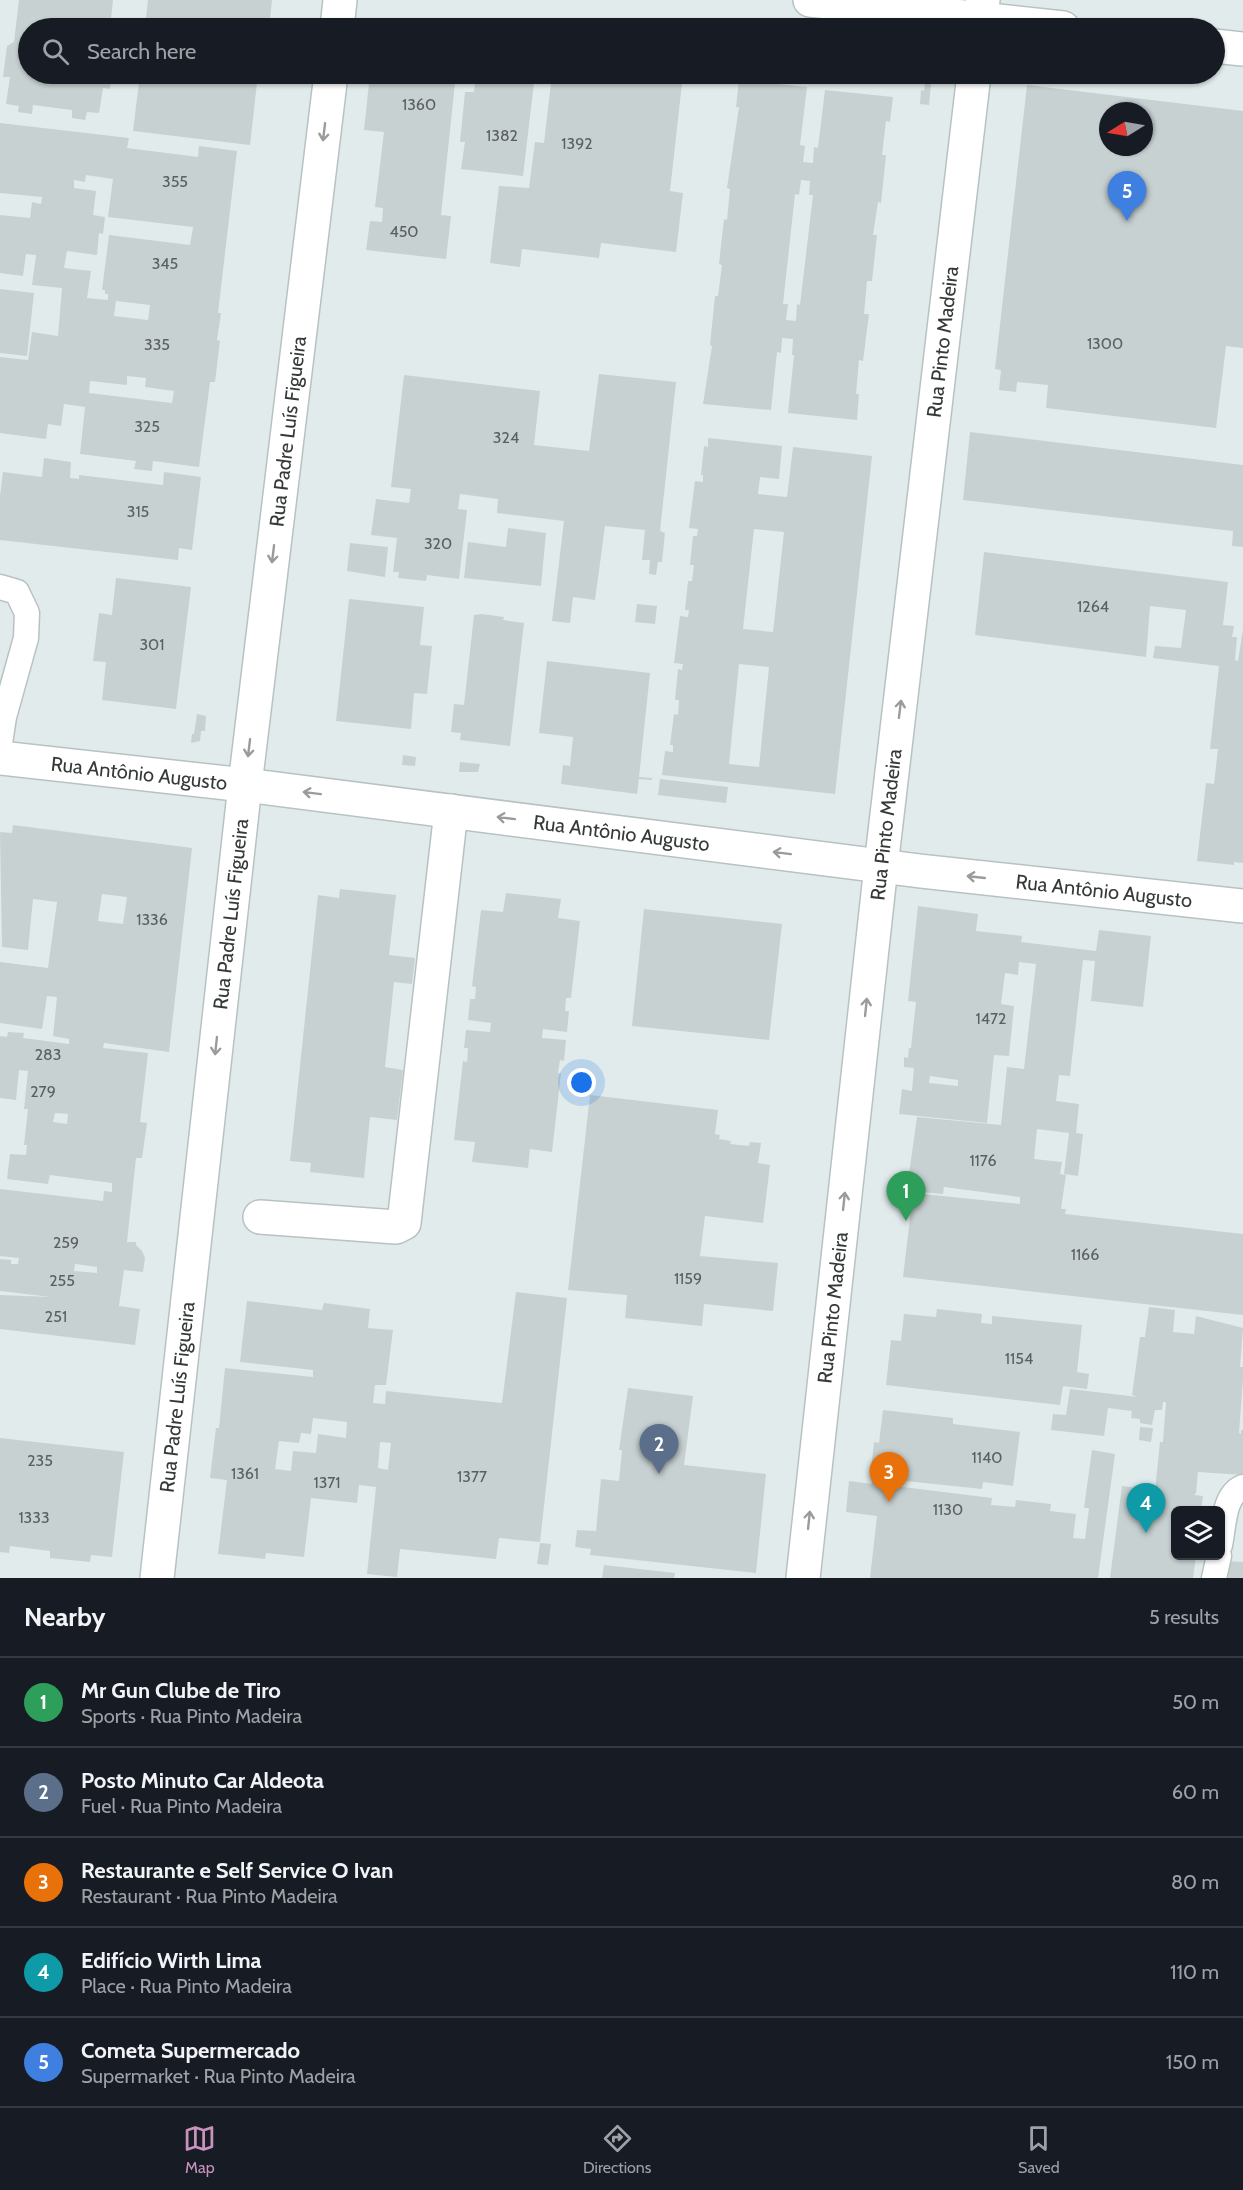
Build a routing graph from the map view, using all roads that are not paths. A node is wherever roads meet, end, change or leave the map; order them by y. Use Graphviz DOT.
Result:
graph roads {
  1 [pos="340,0"];
  2 [pos="810,0"];
  3 [pos="981,16"];
  4 [pos="338,18"];
  5 [pos="1225,47"];
  6 [pos="1243,49"];
  7 [pos="330,84"];
  8 [pos="973,84"];
  9 [pos="0,587"];
  10 [pos="0,742"];
  11 [pos="0,758"];
  12 [pos="245,785"];
  13 [pos="450,811"];
  14 [pos="881,866"];
  15 [pos="1243,906"];
  16 [pos="260,1217"];
  17 [pos="1243,1487"];
  18 [pos="1225,1523"];
  19 [pos="1218,1560"];
  20 [pos="157,1578"];
  21 [pos="803,1578"];
  22 [pos="1214,1578"];
  1 -- 4 [label="street"];
  2 -- 3 [label="street"];
  5 -- 6 [label="street"];
  7 -- 12 [label="street, Rua Padre Luís Figueira, one-way"];
  14 -- 8 [label="street, Rua Pinto Madeira, one-way"];
  9 -- 10 [label="lane"];
  11 -- 12 [label="street, Rua Antônio Augusto"];
  13 -- 12 [label="street, Rua Antônio Augusto, one-way"];
  12 -- 20 [label="street, Rua Padre Luís Figueira, one-way"];
  14 -- 13 [label="street, Rua Antônio Augusto, one-way"];
  13 -- 16 [label="street"];
  15 -- 14 [label="street, Rua Antônio Augusto, one-way"];
  21 -- 14 [label="street, Rua Pinto Madeira, one-way"];
  17 -- 18 [label="lane"];
  19 -- 22 [label="lane"];
}
